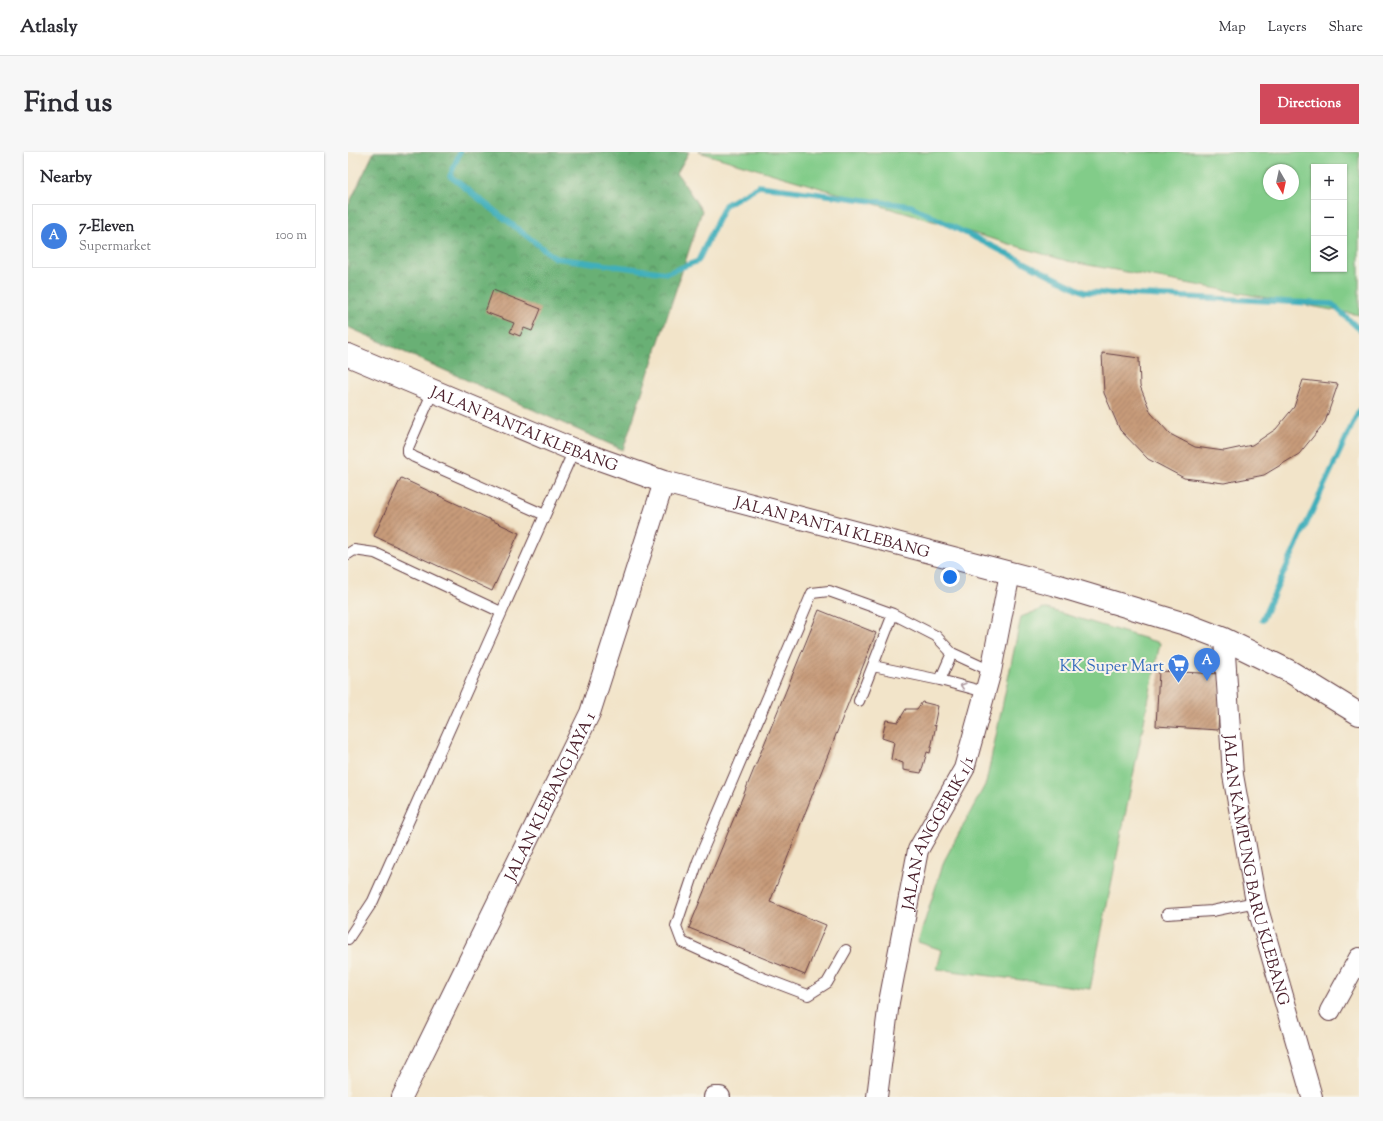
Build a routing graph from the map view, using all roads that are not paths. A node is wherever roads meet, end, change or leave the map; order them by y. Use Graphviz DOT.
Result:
graph roads {
  1 [pos="348,355"];
  2 [pos="433,391"];
  3 [pos="574,450"];
  4 [pos="664,482"];
  5 [pos="545,515"];
  6 [pos="348,554"];
  7 [pos="1010,573"];
  8 [pos="501,612"];
  9 [pos="893,614"];
  10 [pos="1224,639"];
  11 [pos="952,653"];
  12 [pos="873,666"];
  13 [pos="990,671"];
  14 [pos="940,680"];
  15 [pos="985,692"];
  16 [pos="859,701"];
  17 [pos="1359,714"];
  18 [pos="1256,902"];
  19 [pos="1167,914"];
  20 [pos="348,939"];
  21 [pos="846,950"];
  22 [pos="1359,958"];
  23 [pos="1330,1011"];
  24 [pos="402,1097"];
  25 [pos="714,1097"];
  26 [pos="720,1097"];
  27 [pos="877,1097"];
  28 [pos="1312,1097"];
  1 -- 2 [label="highway, JALAN PANTAI KLEBANG"];
  2 -- 3 [label="highway, JALAN PANTAI KLEBANG"];
  2 -- 5 [label="lane"];
  3 -- 4 [label="highway, JALAN PANTAI KLEBANG"];
  3 -- 5 [label="lane"];
  4 -- 7 [label="highway, JALAN PANTAI KLEBANG"];
  4 -- 24 [label="street, JALAN KLEBANG JAYA 1"];
  5 -- 8 [label="lane"];
  6 -- 8 [label="lane"];
  7 -- 10 [label="highway, JALAN PANTAI KLEBANG"];
  7 -- 13 [label="street, JALAN ANGGERIK 1/1"];
  8 -- 20 [label="lane"];
  9 -- 11 [label="lane"];
  9 -- 12 [label="lane"];
  9 -- 21 [label="lane"];
  10 -- 17 [label="highway, JALAN PANTAI KLEBANG"];
  10 -- 18 [label="street, JALAN KAMPUNG BARU KLEBANG"];
  11 -- 13 [label="lane"];
  11 -- 14 [label="lane"];
  12 -- 14 [label="lane"];
  12 -- 16 [label="lane"];
  13 -- 15 [label="street, JALAN ANGGERIK 1/1"];
  15 -- 14 [label="lane, one-way"];
  15 -- 27 [label="street, JALAN ANGGERIK 1/1"];
  18 -- 19 [label="lane"];
  18 -- 28 [label="street, JALAN KAMPUNG BARU KLEBANG"];
  22 -- 23 [label="street"];
  25 -- 26 [label="street"];
}
